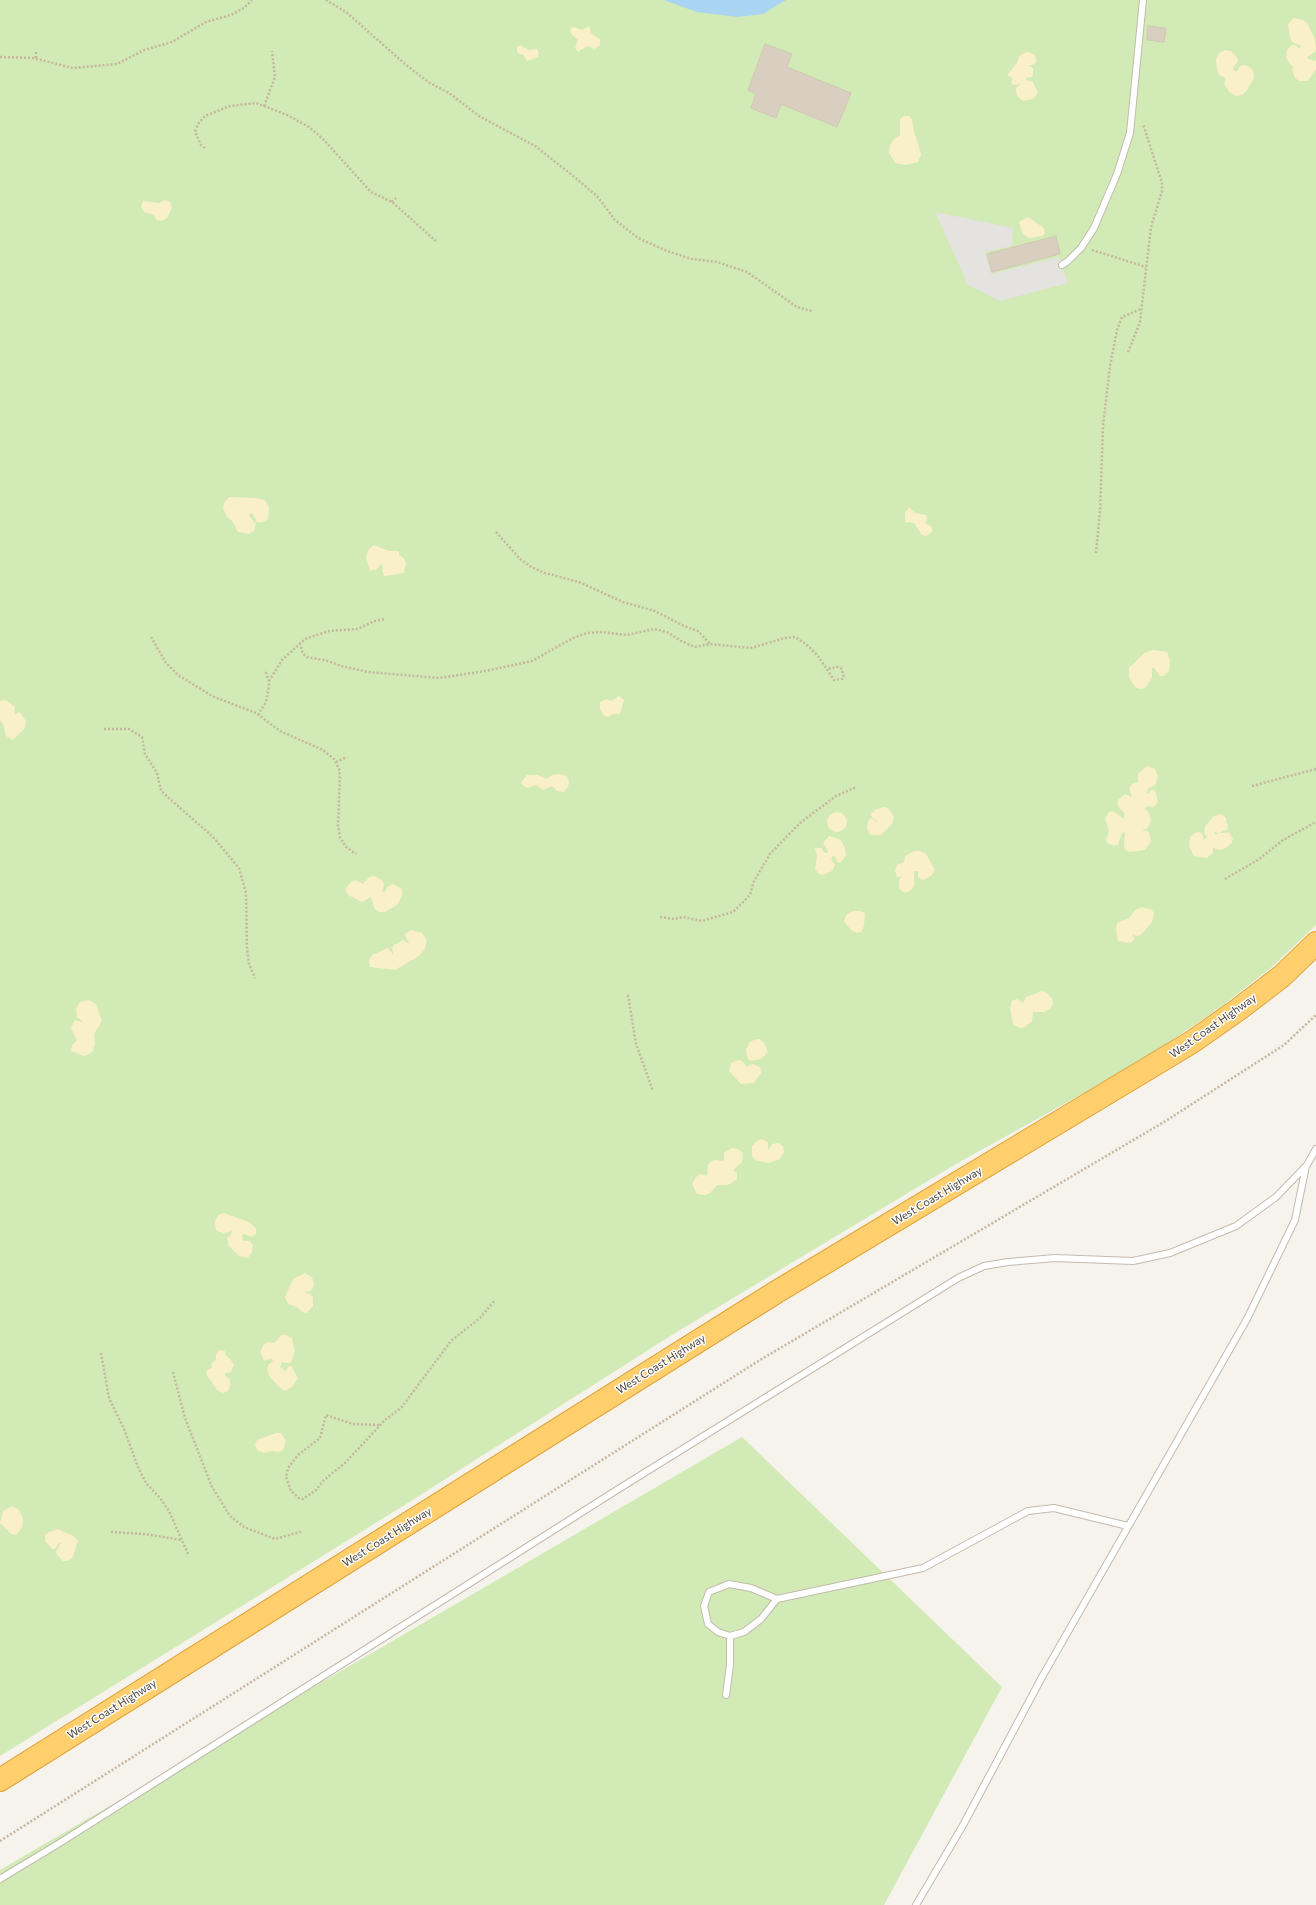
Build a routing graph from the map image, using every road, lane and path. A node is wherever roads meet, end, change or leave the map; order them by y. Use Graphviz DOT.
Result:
graph roads {
  1 [pos="252,0"];
  2 [pos="326,0"];
  3 [pos="1143,0"];
  4 [pos="332,2"];
  5 [pos="36,50"];
  6 [pos="272,51"];
  7 [pos="0,57"];
  8 [pos="36,58"];
  9 [pos="264,106"];
  10 [pos="1142,120"];
  11 [pos="206,148"];
  12 [pos="396,198"];
  13 [pos="392,202"];
  14 [pos="437,242"];
  15 [pos="1082,247"];
  16 [pos="1062,265"];
  17 [pos="1146,267"];
  18 [pos="1142,309"];
  19 [pos="812,310"];
  20 [pos="1128,352"];
  21 [pos="496,532"];
  22 [pos="1096,553"];
  23 [pos="385,620"];
  24 [pos="152,637"];
  25 [pos="300,643"];
  26 [pos="710,644"];
  27 [pos="827,669"];
  28 [pos="265,670"];
  29 [pos="269,681"];
  30 [pos="258,715"];
  31 [pos="104,729"];
  32 [pos="347,757"];
  33 [pos="336,762"];
  34 [pos="1316,769"];
  35 [pos="1252,786"];
  36 [pos="856,787"];
  37 [pos="1316,822"];
  38 [pos="356,854"];
  39 [pos="1225,879"];
  40 [pos="660,917"];
  41 [pos="1316,943"];
  42 [pos="255,978"];
  43 [pos="628,995"];
  44 [pos="1316,1015"];
  45 [pos="653,1091"];
  46 [pos="1316,1149"];
  47 [pos="1307,1165"];
  48 [pos="495,1300"];
  49 [pos="101,1353"];
  50 [pos="174,1372"];
  51 [pos="379,1425"];
  52 [pos="1128,1526"];
  53 [pos="303,1531"];
  54 [pos="111,1532"];
  55 [pos="181,1540"];
  56 [pos="188,1556"];
  57 [pos="777,1599"];
  58 [pos="730,1636"];
  59 [pos="726,1695"];
  60 [pos="0,1780"];
  61 [pos="0,1841"];
  62 [pos="0,1879"];
  63 [pos="916,1905"];
  1 -- 8 [label="path"];
  2 -- 4 [label="path"];
  3 -- 15 [label="lane"];
  4 -- 19 [label="path"];
  5 -- 8 [label="path"];
  6 -- 9 [label="path"];
  7 -- 8 [label="path"];
  9 -- 11 [label="path"];
  9 -- 13 [label="path"];
  10 -- 17 [label="path"];
  12 -- 13 [label="path"];
  13 -- 14 [label="path"];
  15 -- 16 [label="lane"];
  15 -- 17 [label="path"];
  17 -- 18 [label="path"];
  18 -- 20 [label="path"];
  18 -- 22 [label="path"];
  21 -- 26 [label="path"];
  23 -- 25 [label="path"];
  24 -- 30 [label="path"];
  25 -- 26 [label="path"];
  25 -- 29 [label="path"];
  26 -- 27 [label="path"];
  27 -- 27 [label="path"];
  28 -- 29 [label="path"];
  29 -- 30 [label="path"];
  30 -- 33 [label="path"];
  31 -- 42 [label="path"];
  32 -- 33 [label="path"];
  33 -- 38 [label="path"];
  34 -- 35 [label="path"];
  36 -- 40 [label="path"];
  37 -- 39 [label="path"];
  41 -- 60 [label="highway, West Coast Highway"];
  43 -- 45 [label="path"];
  44 -- 61 [label="path"];
  46 -- 47 [label="lane"];
  47 -- 52 [label="lane"];
  47 -- 62 [label="lane"];
  48 -- 51 [label="path"];
  49 -- 55 [label="path"];
  50 -- 53 [label="path"];
  51 -- 51 [label="path"];
  52 -- 57 [label="lane"];
  52 -- 63 [label="lane"];
  54 -- 55 [label="path"];
  55 -- 56 [label="path"];
  57 -- 58 [label="lane"];
  57 -- 58 [label="lane"];
  58 -- 59 [label="lane"];
}
